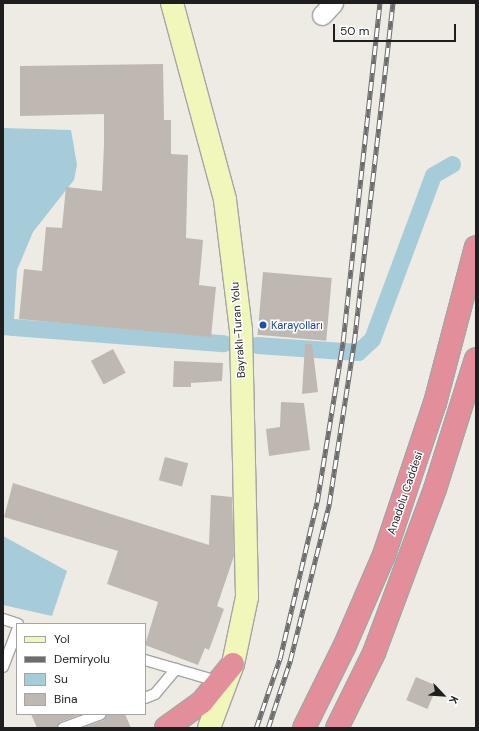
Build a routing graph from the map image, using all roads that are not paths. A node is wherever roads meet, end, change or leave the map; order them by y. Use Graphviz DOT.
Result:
graph roads {
  1 [pos="172,3"];
  2 [pos="476,248"];
  3 [pos="476,359"];
  4 [pos="3,620"];
  5 [pos="16,623"];
  6 [pos="16,634"];
  7 [pos="146,660"];
  8 [pos="233,664"];
  9 [pos="3,667"];
  10 [pos="176,669"];
  11 [pos="221,682"];
  12 [pos="146,698"];
  13 [pos="98,715"];
  14 [pos="63,728"];
  15 [pos="166,728"];
  16 [pos="209,728"];
  17 [pos="304,728"];
  18 [pos="337,728"];
  1 -- 8 [label="street, Bayraklı-Turan Yolu"];
  2 -- 17 [label="highway, Anadolu Caddesi"];
  3 -- 18 [label="highway"];
  4 -- 5 [label="lane"];
  6 -- 9 [label="lane"];
  7 -- 10 [label="lane"];
  8 -- 11 [label="highway"];
  8 -- 16 [label="street, Bayraklı-Turan Yolu"];
  10 -- 11 [label="lane"];
  10 -- 12 [label="lane"];
  11 -- 15 [label="highway"];
  13 -- 14 [label="lane"];
}
